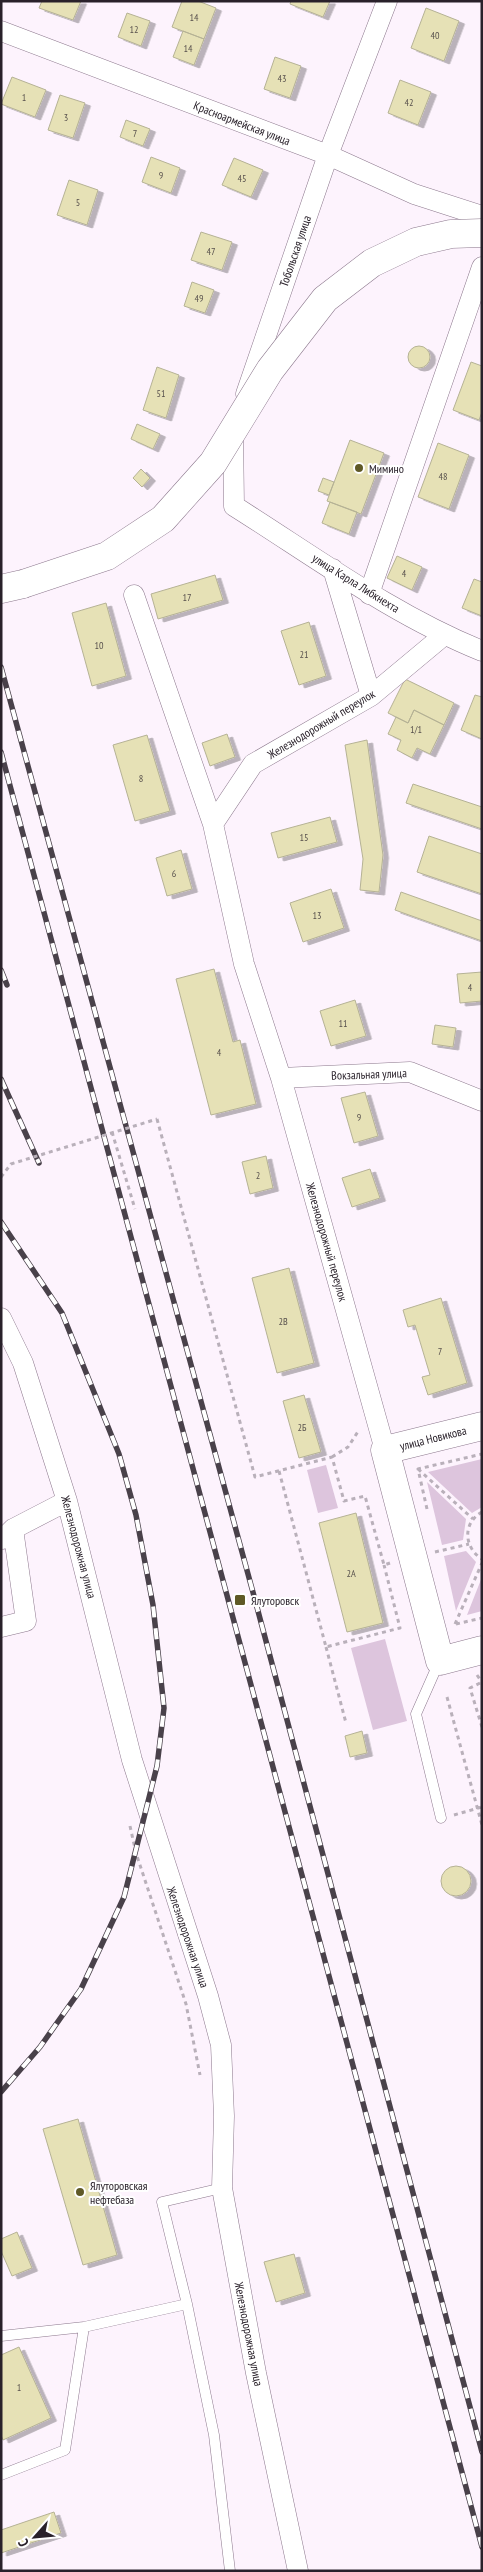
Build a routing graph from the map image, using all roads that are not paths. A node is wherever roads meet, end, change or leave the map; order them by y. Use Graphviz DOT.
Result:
graph roads {
  1 [pos="388,1"];
  2 [pos="1,32"];
  3 [pos="328,155"];
  4 [pos="482,216"];
  5 [pos="482,233"];
  6 [pos="482,267"];
  7 [pos="234,506"];
  8 [pos="333,568"];
  9 [pos="1,589"];
  10 [pos="369,594"];
  11 [pos="134,595"];
  12 [pos="443,636"];
  13 [pos="482,651"];
  14 [pos="372,696"];
  15 [pos="212,824"];
  16 [pos="281,1078"];
  17 [pos="482,1101"];
  18 [pos="1,1318"];
  19 [pos="482,1426"];
  20 [pos="385,1450"];
  21 [pos="67,1501"];
  22 [pos="7,1535"];
  23 [pos="1,1627"];
  24 [pos="482,1650"];
  25 [pos="440,1661"];
  26 [pos="441,1818"];
  27 [pos="222,2188"];
  28 [pos="187,2304"];
  29 [pos="84,2328"];
  30 [pos="1,2336"];
  31 [pos="1,2475"];
  32 [pos="230,2571"];
  33 [pos="298,2571"];
  1 -- 3 [label="street, Тобольская улица"];
  2 -- 3 [label="street, Красноармейская улица"];
  3 -- 4 [label="street, Красноармейская улица"];
  3 -- 7 [label="street, Тобольская улица"];
  5 -- 9 [label="street, bridge"];
  6 -- 10 [label="street"];
  7 -- 8 [label="street, улица Карла Либкнехта"];
  8 -- 10 [label="street, улица Карла Либкнехта"];
  8 -- 14 [label="street"];
  10 -- 12 [label="street, улица Карла Либкнехта"];
  11 -- 15 [label="street, Железнодорожный переулок"];
  12 -- 13 [label="street, улица Карла Либкнехта"];
  12 -- 14 [label="street, Железнодорожный переулок"];
  14 -- 15 [label="street, Железнодорожный переулок"];
  15 -- 16 [label="street, Железнодорожный переулок"];
  16 -- 17 [label="street, Вокзальная улица"];
  16 -- 20 [label="street, Железнодорожный переулок"];
  18 -- 21 [label="street, Железнодорожная улица"];
  19 -- 20 [label="street, улица Новикова"];
  20 -- 25 [label="street, Железнодорожный переулок"];
  21 -- 22 [label="street"];
  21 -- 27 [label="street, Железнодорожная улица"];
  22 -- 23 [label="street"];
  24 -- 25 [label="street"];
  25 -- 26 [label="lane"];
  27 -- 28 [label="lane"];
  27 -- 33 [label="street, Железнодорожная улица"];
  28 -- 29 [label="lane"];
  28 -- 32 [label="lane"];
  29 -- 30 [label="lane"];
  29 -- 31 [label="lane"];
}
